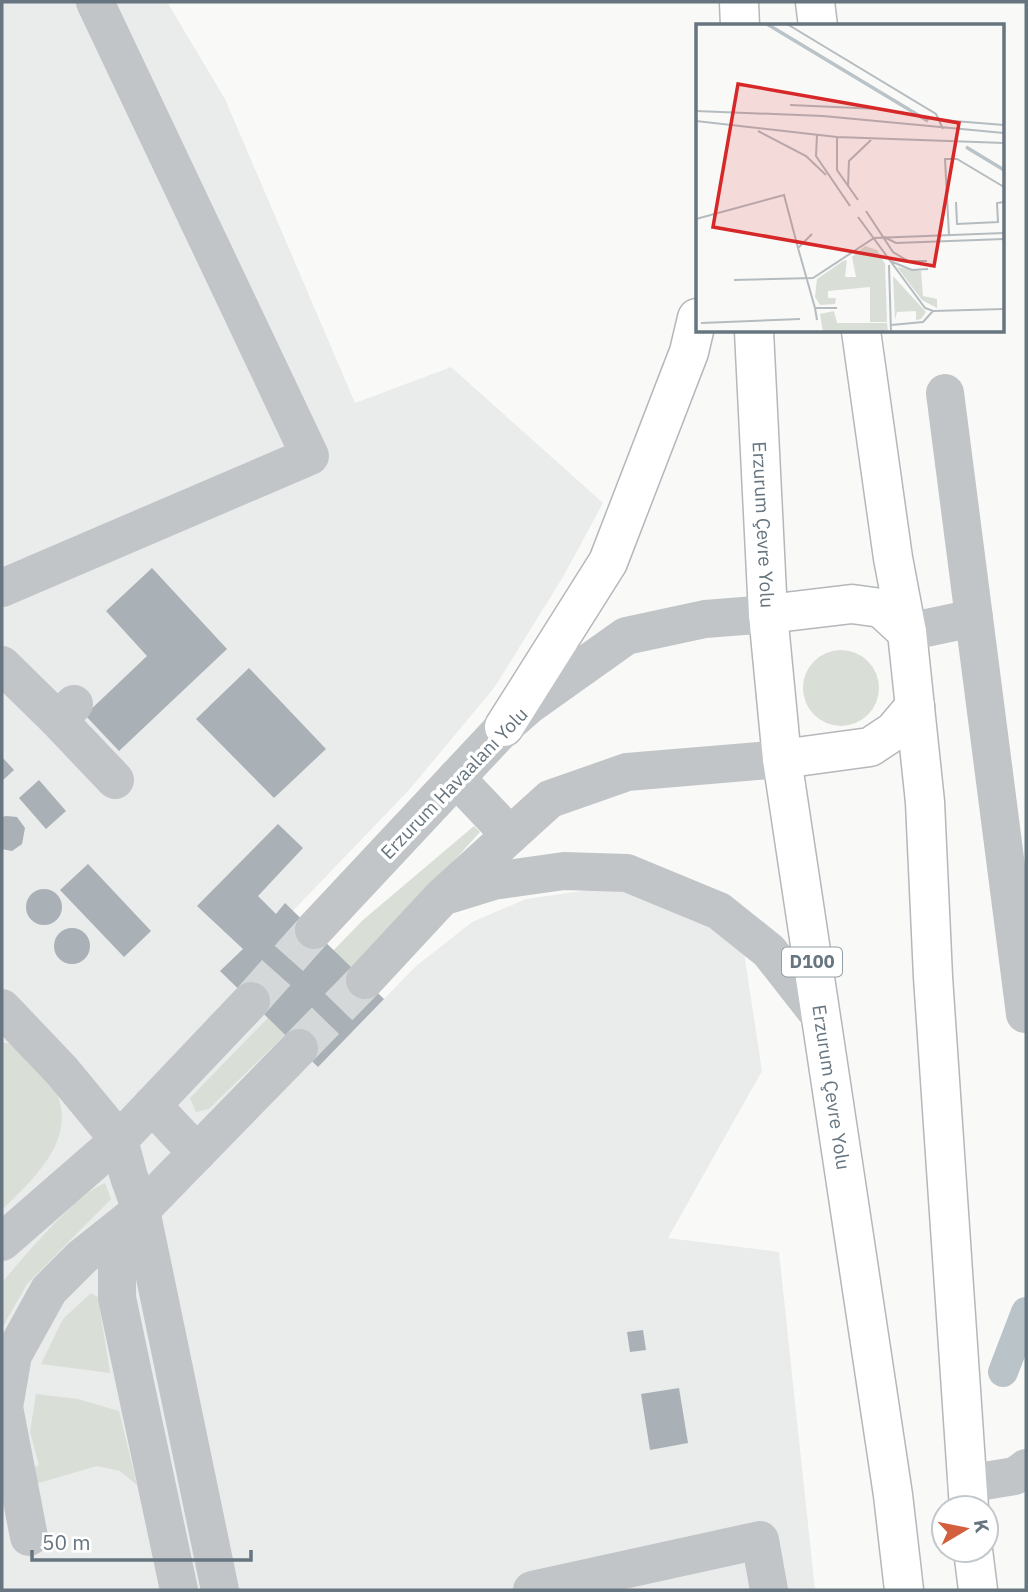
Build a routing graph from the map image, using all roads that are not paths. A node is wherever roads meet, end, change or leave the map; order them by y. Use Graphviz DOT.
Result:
graph roads {
  1 [pos="95,2"];
  2 [pos="737,2"];
  3 [pos="815,2"];
  4 [pos="734,24"];
  5 [pos="740,24"];
  6 [pos="818,24"];
  7 [pos="696,322"];
  8 [pos="754,332"];
  9 [pos="861,332"];
  10 [pos="945,393"];
  11 [pos="2,588"];
  12 [pos="768,614"];
  13 [pos="974,618"];
  14 [pos="907,632"];
  15 [pos="2,665"];
  16 [pos="915,706"];
  17 [pos="504,727"];
  18 [pos="782,759"];
  19 [pos="456,778"];
  20 [pos="115,780"];
  21 [pos="510,835"];
  22 [pos="443,896"];
  23 [pos="314,930"];
  24 [pos="365,980"];
  25 [pos="251,1001"];
  26 [pos="2,1009"];
  27 [pos="1025,1014"];
  28 [pos="820,1016"];
  29 [pos="299,1048"];
  30 [pos="152,1105"];
  31 [pos="119,1140"];
  32 [pos="197,1153"];
  33 [pos="141,1210"];
  34 [pos="2,1242"];
  35 [pos="1026,1468"];
  36 [pos="967,1494"];
  37 [pos="972,1494"];
  38 [pos="29,1537"];
  39 [pos="975,1564"];
  40 [pos="178,1590"];
  41 [pos="220,1590"];
  42 [pos="532,1590"];
  43 [pos="769,1590"];
  44 [pos="904,1590"];
  45 [pos="978,1590"];
  1 -- 11 [label="street"];
  2 -- 4 [label="highway"];
  2 -- 5 [label="highway"];
  3 -- 6 [label="highway"];
  7 -- 17 [label="highway"];
  8 -- 12 [label="highway, Erzurum Çevre Yolu / D100"];
  9 -- 14 [label="highway"];
  10 -- 13 [label="street"];
  12 -- 14 [label="highway"];
  12 -- 17 [label="street, Erzurum Havaalanı Yolu"];
  12 -- 18 [label="highway, Erzurum Çevre Yolu / D100"];
  13 -- 14 [label="street"];
  13 -- 27 [label="street"];
  14 -- 16 [label="highway"];
  15 -- 20 [label="street"];
  16 -- 18 [label="highway"];
  16 -- 36 [label="highway"];
  17 -- 19 [label="street, Erzurum Havaalanı Yolu"];
  18 -- 21 [label="street"];
  18 -- 28 [label="highway, Erzurum Çevre Yolu / D100"];
  19 -- 21 [label="street"];
  19 -- 23 [label="street, Erzurum Havaalanı Yolu"];
  21 -- 22 [label="street"];
  22 -- 24 [label="street"];
  22 -- 28 [label="street"];
  25 -- 30 [label="street"];
  26 -- 31 [label="street"];
  28 -- 44 [label="highway, Erzurum Çevre Yolu / D100"];
  29 -- 32 [label="street"];
  30 -- 31 [label="street"];
  30 -- 32 [label="street"];
  31 -- 33 [label="street"];
  31 -- 34 [label="street"];
  32 -- 33 [label="street"];
  33 -- 38 [label="street"];
  33 -- 40 [label="street"];
  33 -- 41 [label="street"];
  35 -- 37 [label="street"];
  39 -- 45 [label="highway"];
  42 -- 43 [label="street"];
}
